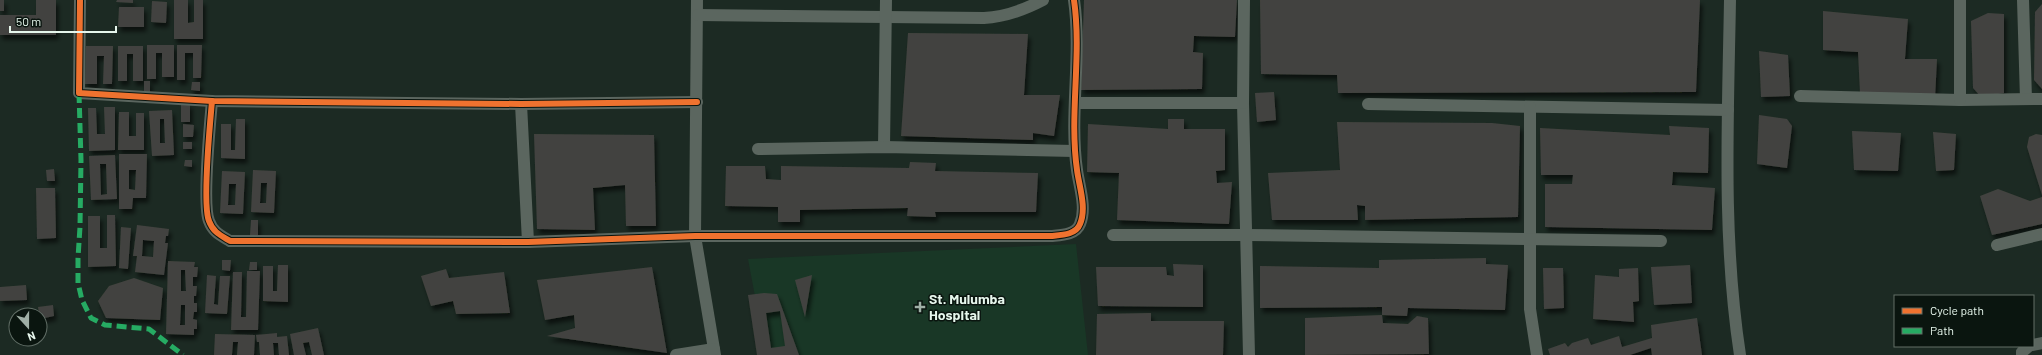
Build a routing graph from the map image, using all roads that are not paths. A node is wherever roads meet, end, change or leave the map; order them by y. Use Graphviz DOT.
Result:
graph roads {
  1 [pos="80,0"];
  2 [pos="697,0"];
  3 [pos="886,0"];
  4 [pos="1043,0"];
  5 [pos="1074,0"];
  6 [pos="1244,0"];
  7 [pos="1730,0"];
  8 [pos="1960,0"];
  9 [pos="2023,0"];
  10 [pos="698,14"];
  11 [pos="886,17"];
  12 [pos="1800,96"];
  13 [pos="2042,99"];
  14 [pos="1960,100"];
  15 [pos="2026,100"];
  16 [pos="212,101"];
  17 [pos="697,102"];
  18 [pos="1243,103"];
  19 [pos="521,104"];
  20 [pos="1076,104"];
  21 [pos="1368,104"];
  22 [pos="1530,106"];
  23 [pos="1728,110"];
  24 [pos="884,147"];
  25 [pos="758,149"];
  26 [pos="1074,151"];
  27 [pos="2042,234"];
  28 [pos="1113,235"];
  29 [pos="1247,235"];
  30 [pos="695,236"];
  31 [pos="1531,239"];
  32 [pos="1661,241"];
  33 [pos="528,242"];
  34 [pos="1997,245"];
  35 [pos="2028,347"];
  36 [pos="715,352"];
  37 [pos="676,355"];
  38 [pos="1249,355"];
  39 [pos="1537,355"];
  40 [pos="1740,355"];
  41 [pos="2022,355"];
  1 -- 16 [label="street"];
  2 -- 10 [label="street"];
  3 -- 11 [label="street"];
  4 -- 11 [label="street"];
  5 -- 20 [label="street"];
  6 -- 18 [label="street"];
  7 -- 23 [label="street"];
  8 -- 14 [label="street"];
  9 -- 15 [label="street"];
  10 -- 11 [label="street"];
  10 -- 17 [label="street"];
  11 -- 24 [label="street"];
  12 -- 14 [label="street"];
  13 -- 15 [label="street"];
  14 -- 15 [label="street"];
  16 -- 19 [label="street"];
  16 -- 33 [label="street"];
  17 -- 19 [label="street"];
  17 -- 30 [label="street"];
  18 -- 20 [label="street"];
  18 -- 29 [label="street"];
  19 -- 33 [label="street"];
  20 -- 26 [label="street"];
  21 -- 22 [label="street"];
  22 -- 23 [label="street"];
  22 -- 31 [label="street"];
  23 -- 40 [label="street"];
  24 -- 25 [label="street"];
  24 -- 26 [label="street"];
  26 -- 30 [label="street"];
  27 -- 34 [label="street"];
  28 -- 29 [label="street"];
  29 -- 31 [label="street"];
  29 -- 38 [label="street"];
  30 -- 33 [label="street"];
  30 -- 36 [label="street"];
  31 -- 32 [label="street"];
  31 -- 39 [label="street"];
  35 -- 41 [label="street"];
  36 -- 37 [label="street"];
}
